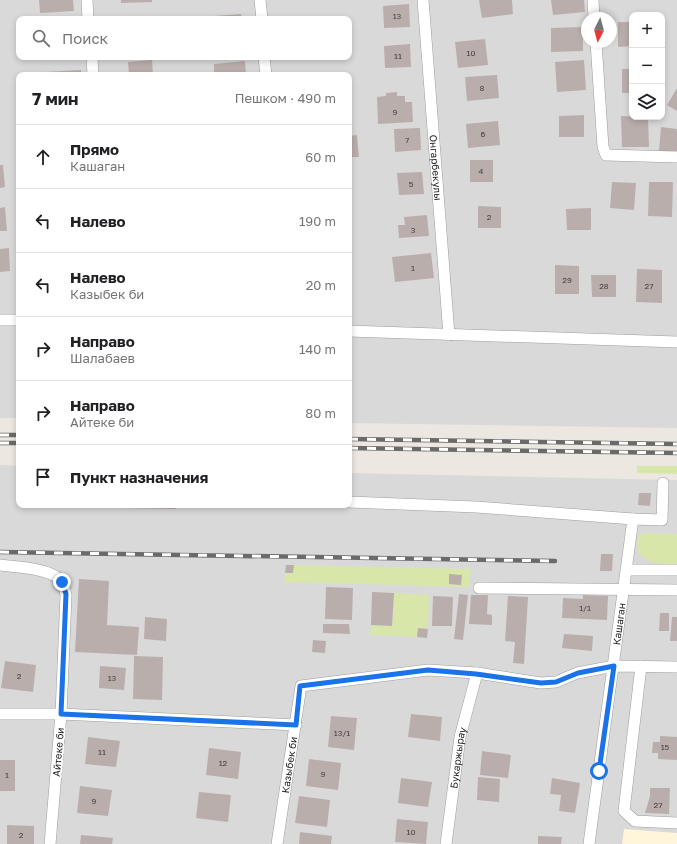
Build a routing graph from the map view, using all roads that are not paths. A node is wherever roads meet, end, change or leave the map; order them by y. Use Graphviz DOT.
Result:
graph roads {
  1 [pos="87,0"];
  2 [pos="260,0"];
  3 [pos="423,0"];
  4 [pos="593,0"];
  5 [pos="594,12"];
  6 [pos="88,16"];
  7 [pos="262,16"];
  8 [pos="596,48"];
  9 [pos="92,60"];
  10 [pos="264,60"];
  11 [pos="93,72"];
  12 [pos="266,72"];
  13 [pos="677,157"];
  14 [pos="0,320"];
  15 [pos="16,320"];
  16 [pos="352,331"];
  17 [pos="449,335"];
  18 [pos="677,342"];
  19 [pos="663,484"];
  20 [pos="352,502"];
  21 [pos="633,520"];
  22 [pos="0,565"];
  23 [pos="627,570"];
  24 [pos="677,570"];
  25 [pos="479,588"];
  26 [pos="677,590"];
  27 [pos="624,591"];
  28 [pos="614,666"];
  29 [pos="641,666"];
  30 [pos="677,667"];
  31 [pos="476,674"];
  32 [pos="0,714"];
  33 [pos="61,714"];
  34 [pos="296,725"];
  35 [pos="677,823"];
  36 [pos="50,844"];
  37 [pos="277,844"];
  38 [pos="446,844"];
  39 [pos="589,844"];
  1 -- 6 [label="street"];
  2 -- 7 [label="street"];
  3 -- 17 [label="street, Онгарбекулы"];
  4 -- 5 [label="street"];
  8 -- 13 [label="street"];
  9 -- 11 [label="street"];
  10 -- 12 [label="street"];
  14 -- 15 [label="street"];
  16 -- 17 [label="street"];
  17 -- 18 [label="street"];
  19 -- 21 [label="street"];
  20 -- 21 [label="street"];
  21 -- 23 [label="street, Кашаган"];
  22 -- 33 [label="street, Айтеке би"];
  23 -- 24 [label="street"];
  23 -- 27 [label="street, Кашаган"];
  25 -- 27 [label="street"];
  26 -- 27 [label="street"];
  27 -- 28 [label="street, Кашаган"];
  28 -- 29 [label="street"];
  28 -- 31 [label="street"];
  28 -- 39 [label="street, Кашаган"];
  29 -- 30 [label="street"];
  29 -- 35 [label="street"];
  31 -- 34 [label="street, Казыбек би"];
  31 -- 38 [label="street, Букаржырау"];
  32 -- 33 [label="street"];
  33 -- 34 [label="street"];
  33 -- 36 [label="street, Айтеке би"];
  34 -- 37 [label="street, Казыбек би"];
}
